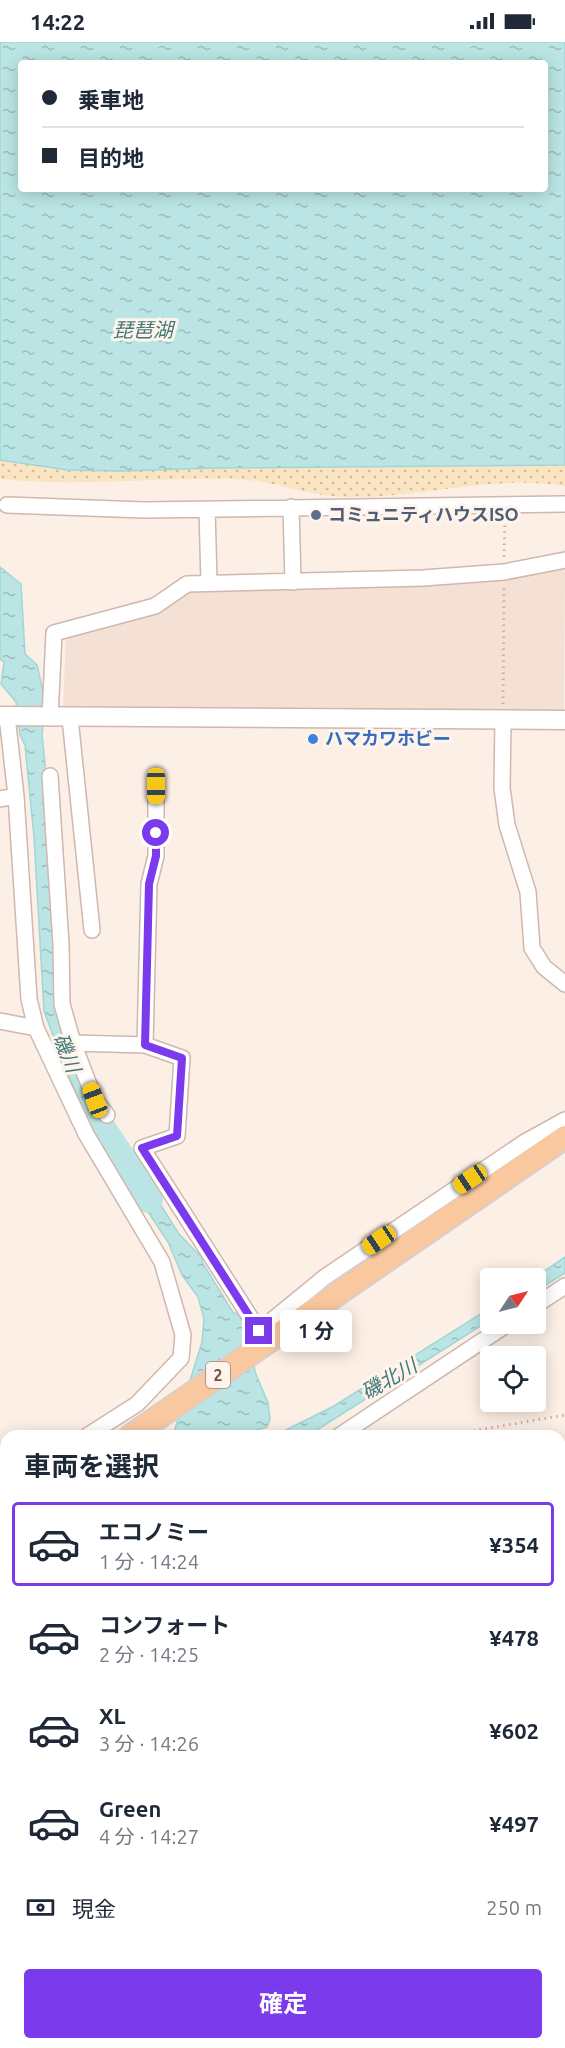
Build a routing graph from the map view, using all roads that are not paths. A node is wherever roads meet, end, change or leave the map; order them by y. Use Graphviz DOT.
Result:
graph roads {
  1 [pos="565,504"];
  2 [pos="7,505"];
  3 [pos="291,507"];
  4 [pos="207,509"];
  5 [pos="565,560"];
  6 [pos="209,582"];
  7 [pos="292,582"];
  8 [pos="3,716"];
  9 [pos="45,717"];
  10 [pos="70,718"];
  11 [pos="565,720"];
  12 [pos="503,721"];
  13 [pos="50,776"];
  14 [pos="156,786"];
  15 [pos="16,796"];
  16 [pos="0,800"];
  17 [pos="92,930"];
  18 [pos="565,984"];
  19 [pos="0,1021"];
  20 [pos="36,1028"];
  21 [pos="145,1045"];
  22 [pos="60,1049"];
  23 [pos="107,1115"];
  24 [pos="565,1120"];
  25 [pos="565,1137"];
  26 [pos="565,1286"];
  27 [pos="546,1298"];
  28 [pos="492,1334"];
  29 [pos="136,1404"];
  30 [pos="96,1430"];
  31 [pos="140,1430"];
  32 [pos="348,1430"];
  1 -- 3 [label="street"];
  2 -- 4 [label="street"];
  3 -- 4 [label="street"];
  3 -- 7 [label="street"];
  4 -- 6 [label="street"];
  5 -- 7 [label="street"];
  6 -- 7 [label="street"];
  6 -- 9 [label="street"];
  8 -- 9 [label="street"];
  8 -- 15 [label="street"];
  9 -- 10 [label="street"];
  10 -- 12 [label="street"];
  10 -- 17 [label="street"];
  11 -- 12 [label="street"];
  12 -- 18 [label="street"];
  13 -- 22 [label="street"];
  14 -- 21 [label="street"];
  15 -- 16 [label="street"];
  15 -- 20 [label="street"];
  19 -- 20 [label="street"];
  20 -- 22 [label="street"];
  21 -- 22 [label="street"];
  21 -- 24 [label="street"];
  22 -- 23 [label="street"];
  22 -- 29 [label="street"];
  25 -- 31 [label="main road, 2"];
  26 -- 27 [label="street"];
  28 -- 32 [label="street"];
  29 -- 30 [label="street"];
  29 -- 31 [label="street"];
}
